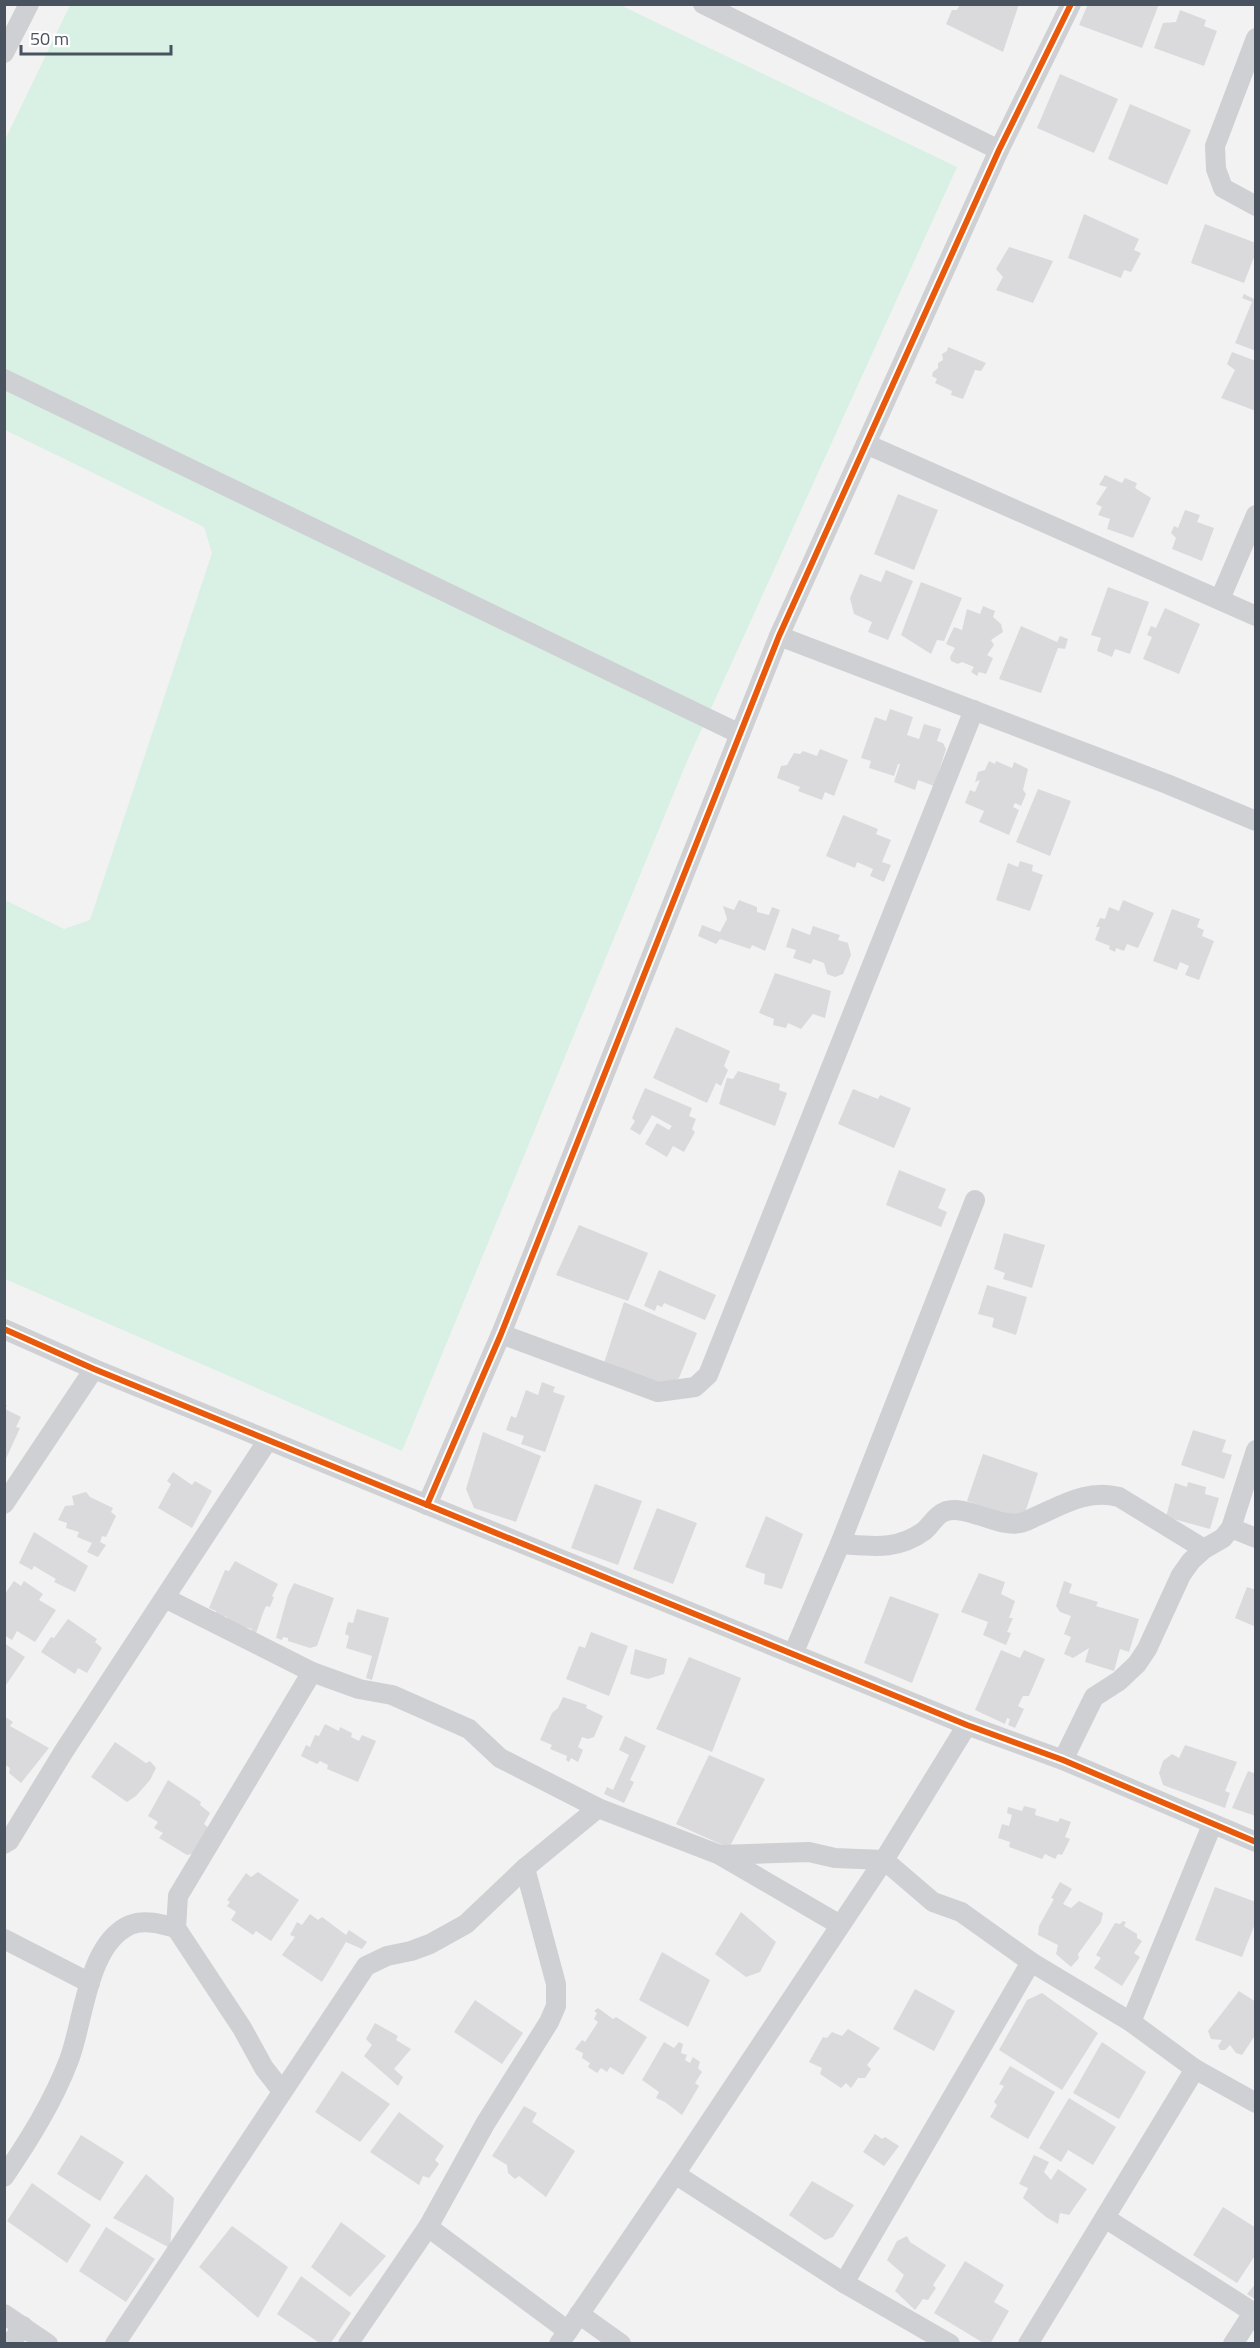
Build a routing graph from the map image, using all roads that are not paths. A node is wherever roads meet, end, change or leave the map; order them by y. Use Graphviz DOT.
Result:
graph roads {
  1 [pos="29,4"];
  2 [pos="703,4"];
  3 [pos="1071,4"];
  4 [pos="1256,38"];
  5 [pos="4,53"];
  6 [pos="999,150"];
  7 [pos="1256,206"];
  8 [pos="4,379"];
  9 [pos="866,444"];
  10 [pos="1256,515"];
  11 [pos="1220,599"];
  12 [pos="1256,616"];
  13 [pos="779,636"];
  14 [pos="974,710"];
  15 [pos="740,734"];
  16 [pos="1256,821"];
  17 [pos="975,1200"];
  18 [pos="4,1329"];
  19 [pos="501,1334"];
  20 [pos="94,1369"];
  21 [pos="268,1440"];
  22 [pos="1256,1450"];
  23 [pos="4,1504"];
  24 [pos="427,1505"];
  25 [pos="1231,1527"];
  26 [pos="1256,1538"];
  27 [pos="840,1544"];
  28 [pos="1204,1549"];
  29 [pos="165,1598"];
  30 [pos="792,1654"];
  31 [pos="312,1672"];
  32 [pos="967,1725"];
  33 [pos="1063,1760"];
  34 [pos="598,1808"];
  35 [pos="1212,1825"];
  36 [pos="1256,1842"];
  37 [pos="4,1844"];
  38 [pos="720,1855"];
  39 [pos="884,1860"];
  40 [pos="525,1868"];
  41 [pos="840,1925"];
  42 [pos="176,1928"];
  43 [pos="4,1940"];
  44 [pos="1031,1962"];
  45 [pos="90,1983"];
  46 [pos="1131,2022"];
  47 [pos="1195,2069"];
  48 [pos="282,2091"];
  49 [pos="1256,2103"];
  50 [pos="675,2174"];
  51 [pos="4,2177"];
  52 [pos="1105,2218"];
  53 [pos="428,2227"];
  54 [pos="844,2283"];
  55 [pos="4,2313"];
  56 [pos="1254,2313"];
  57 [pos="579,2314"];
  58 [pos="23,2326"];
  59 [pos="564,2337"];
  60 [pos="10,2343"];
  61 [pos="48,2343"];
  62 [pos="115,2343"];
  63 [pos="348,2343"];
  64 [pos="621,2343"];
  65 [pos="950,2343"];
  66 [pos="1028,2343"];
  67 [pos="1233,2343"];
  1 -- 5 [label="street"];
  2 -- 6 [label="street"];
  3 -- 6 [label="street"];
  4 -- 7 [label="street"];
  6 -- 9 [label="street"];
  8 -- 15 [label="street"];
  9 -- 11 [label="street"];
  9 -- 13 [label="street"];
  10 -- 11 [label="street"];
  11 -- 12 [label="street"];
  13 -- 14 [label="street"];
  13 -- 15 [label="street"];
  14 -- 16 [label="street"];
  14 -- 19 [label="street"];
  15 -- 19 [label="street"];
  17 -- 27 [label="street"];
  18 -- 20 [label="street"];
  19 -- 24 [label="street"];
  20 -- 21 [label="street"];
  20 -- 23 [label="street"];
  21 -- 24 [label="street"];
  21 -- 29 [label="street"];
  22 -- 25 [label="street"];
  24 -- 30 [label="street"];
  25 -- 26 [label="street"];
  25 -- 28 [label="street"];
  27 -- 28 [label="street"];
  27 -- 30 [label="street"];
  28 -- 33 [label="street"];
  29 -- 31 [label="street"];
  29 -- 37 [label="street"];
  30 -- 32 [label="street"];
  31 -- 34 [label="street"];
  31 -- 42 [label="street"];
  32 -- 33 [label="street"];
  32 -- 39 [label="street"];
  33 -- 35 [label="street"];
  34 -- 38 [label="street"];
  34 -- 40 [label="street"];
  35 -- 36 [label="street"];
  35 -- 46 [label="street"];
  38 -- 39 [label="street"];
  38 -- 41 [label="street"];
  39 -- 41 [label="street"];
  39 -- 44 [label="street"];
  40 -- 48 [label="street"];
  40 -- 53 [label="street"];
  41 -- 50 [label="street"];
  42 -- 45 [label="street"];
  42 -- 48 [label="street"];
  43 -- 45 [label="street"];
  44 -- 46 [label="street"];
  44 -- 54 [label="street"];
  45 -- 51 [label="street"];
  46 -- 47 [label="street"];
  47 -- 49 [label="street"];
  47 -- 52 [label="street"];
  48 -- 62 [label="street"];
  50 -- 54 [label="street"];
  50 -- 57 [label="street"];
  52 -- 56 [label="street"];
  52 -- 66 [label="street"];
  53 -- 59 [label="street"];
  53 -- 63 [label="street"];
  54 -- 65 [label="street"];
  55 -- 58 [label="street"];
  56 -- 67 [label="street"];
  57 -- 59 [label="street"];
  57 -- 64 [label="street"];
  58 -- 60 [label="street"];
  58 -- 61 [label="street"];
}
